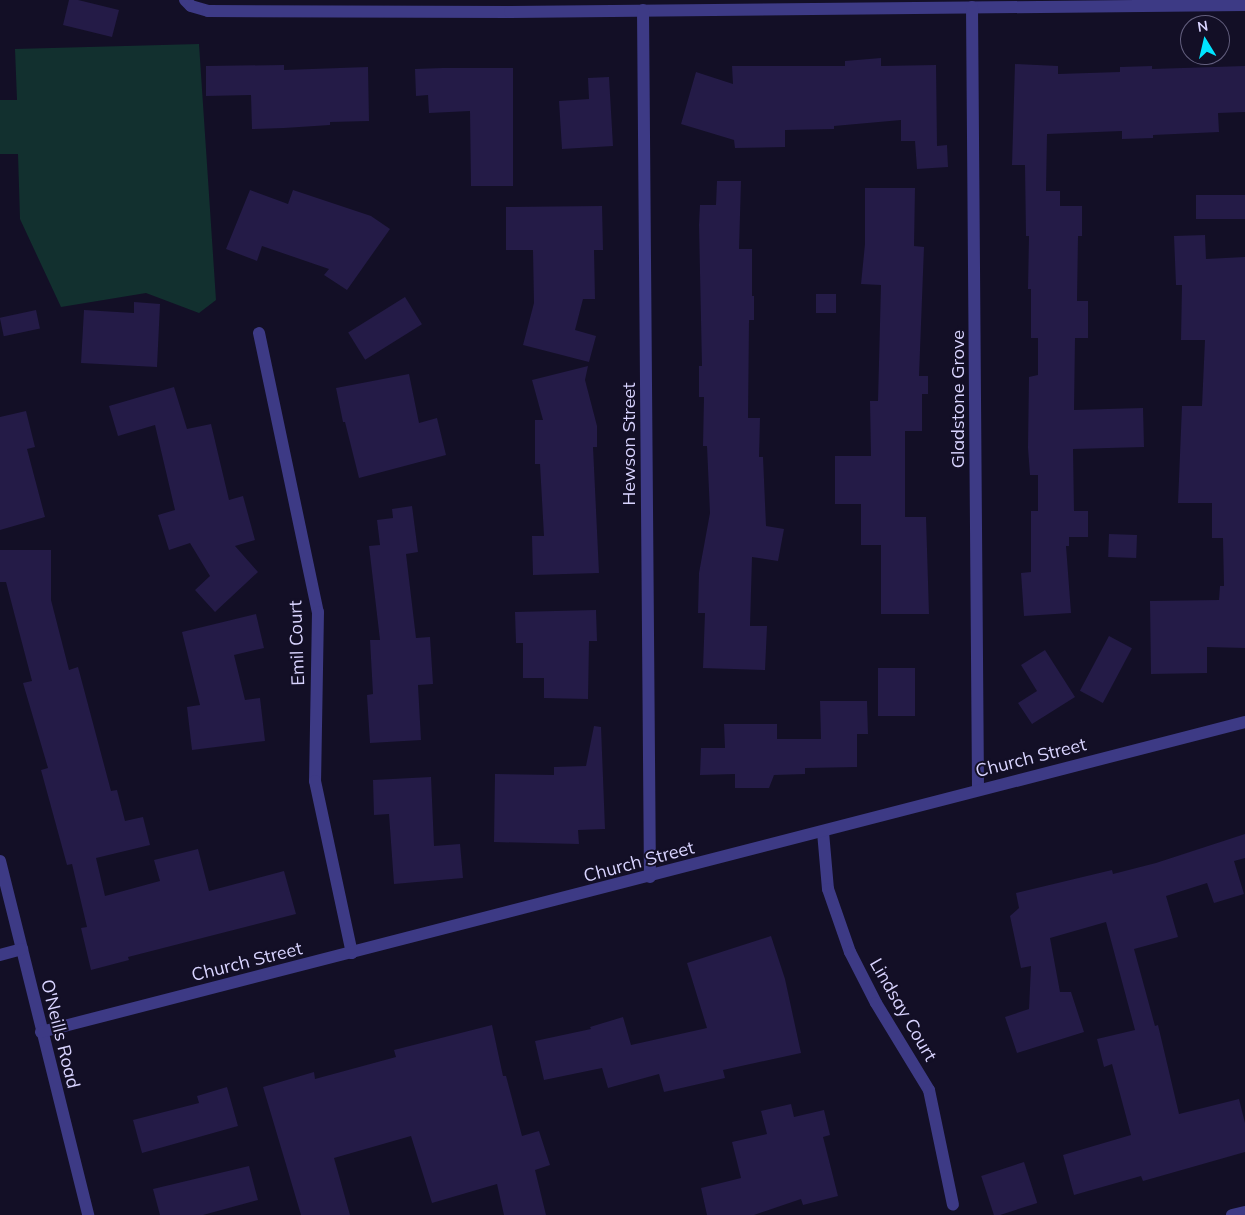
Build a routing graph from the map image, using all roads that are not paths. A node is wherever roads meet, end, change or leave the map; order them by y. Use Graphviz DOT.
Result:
graph roads {
  1 [pos="185,0"];
  2 [pos="755,4"];
  3 [pos="1245,4"];
  4 [pos="972,8"];
  5 [pos="643,10"];
  6 [pos="259,332"];
  7 [pos="1245,722"];
  8 [pos="978,790"];
  9 [pos="823,832"];
  10 [pos="0,861"];
  11 [pos="650,877"];
  12 [pos="22,949"];
  13 [pos="352,953"];
  14 [pos="0,955"];
  15 [pos="41,1032"];
  16 [pos="953,1205"];
  17 [pos="1245,1212"];
  18 [pos="88,1215"];
  19 [pos="1232,1215"];
  1 -- 5 [label="street"];
  2 -- 4 [label="street"];
  2 -- 5 [label="street"];
  3 -- 4 [label="street"];
  4 -- 8 [label="street, Gladstone Grove"];
  5 -- 11 [label="street, Hewson Street"];
  6 -- 13 [label="street, Emil Court"];
  7 -- 8 [label="street, Church Street"];
  8 -- 9 [label="street, Church Street"];
  9 -- 11 [label="street, Church Street"];
  9 -- 16 [label="street, Lindsay Court"];
  10 -- 12 [label="street, O'Neills Road"];
  11 -- 13 [label="street, Church Street"];
  12 -- 14 [label="street"];
  12 -- 15 [label="street, O'Neills Road"];
  13 -- 15 [label="street, Church Street"];
  15 -- 18 [label="street, O'Neills Road"];
  17 -- 19 [label="street"];
}
